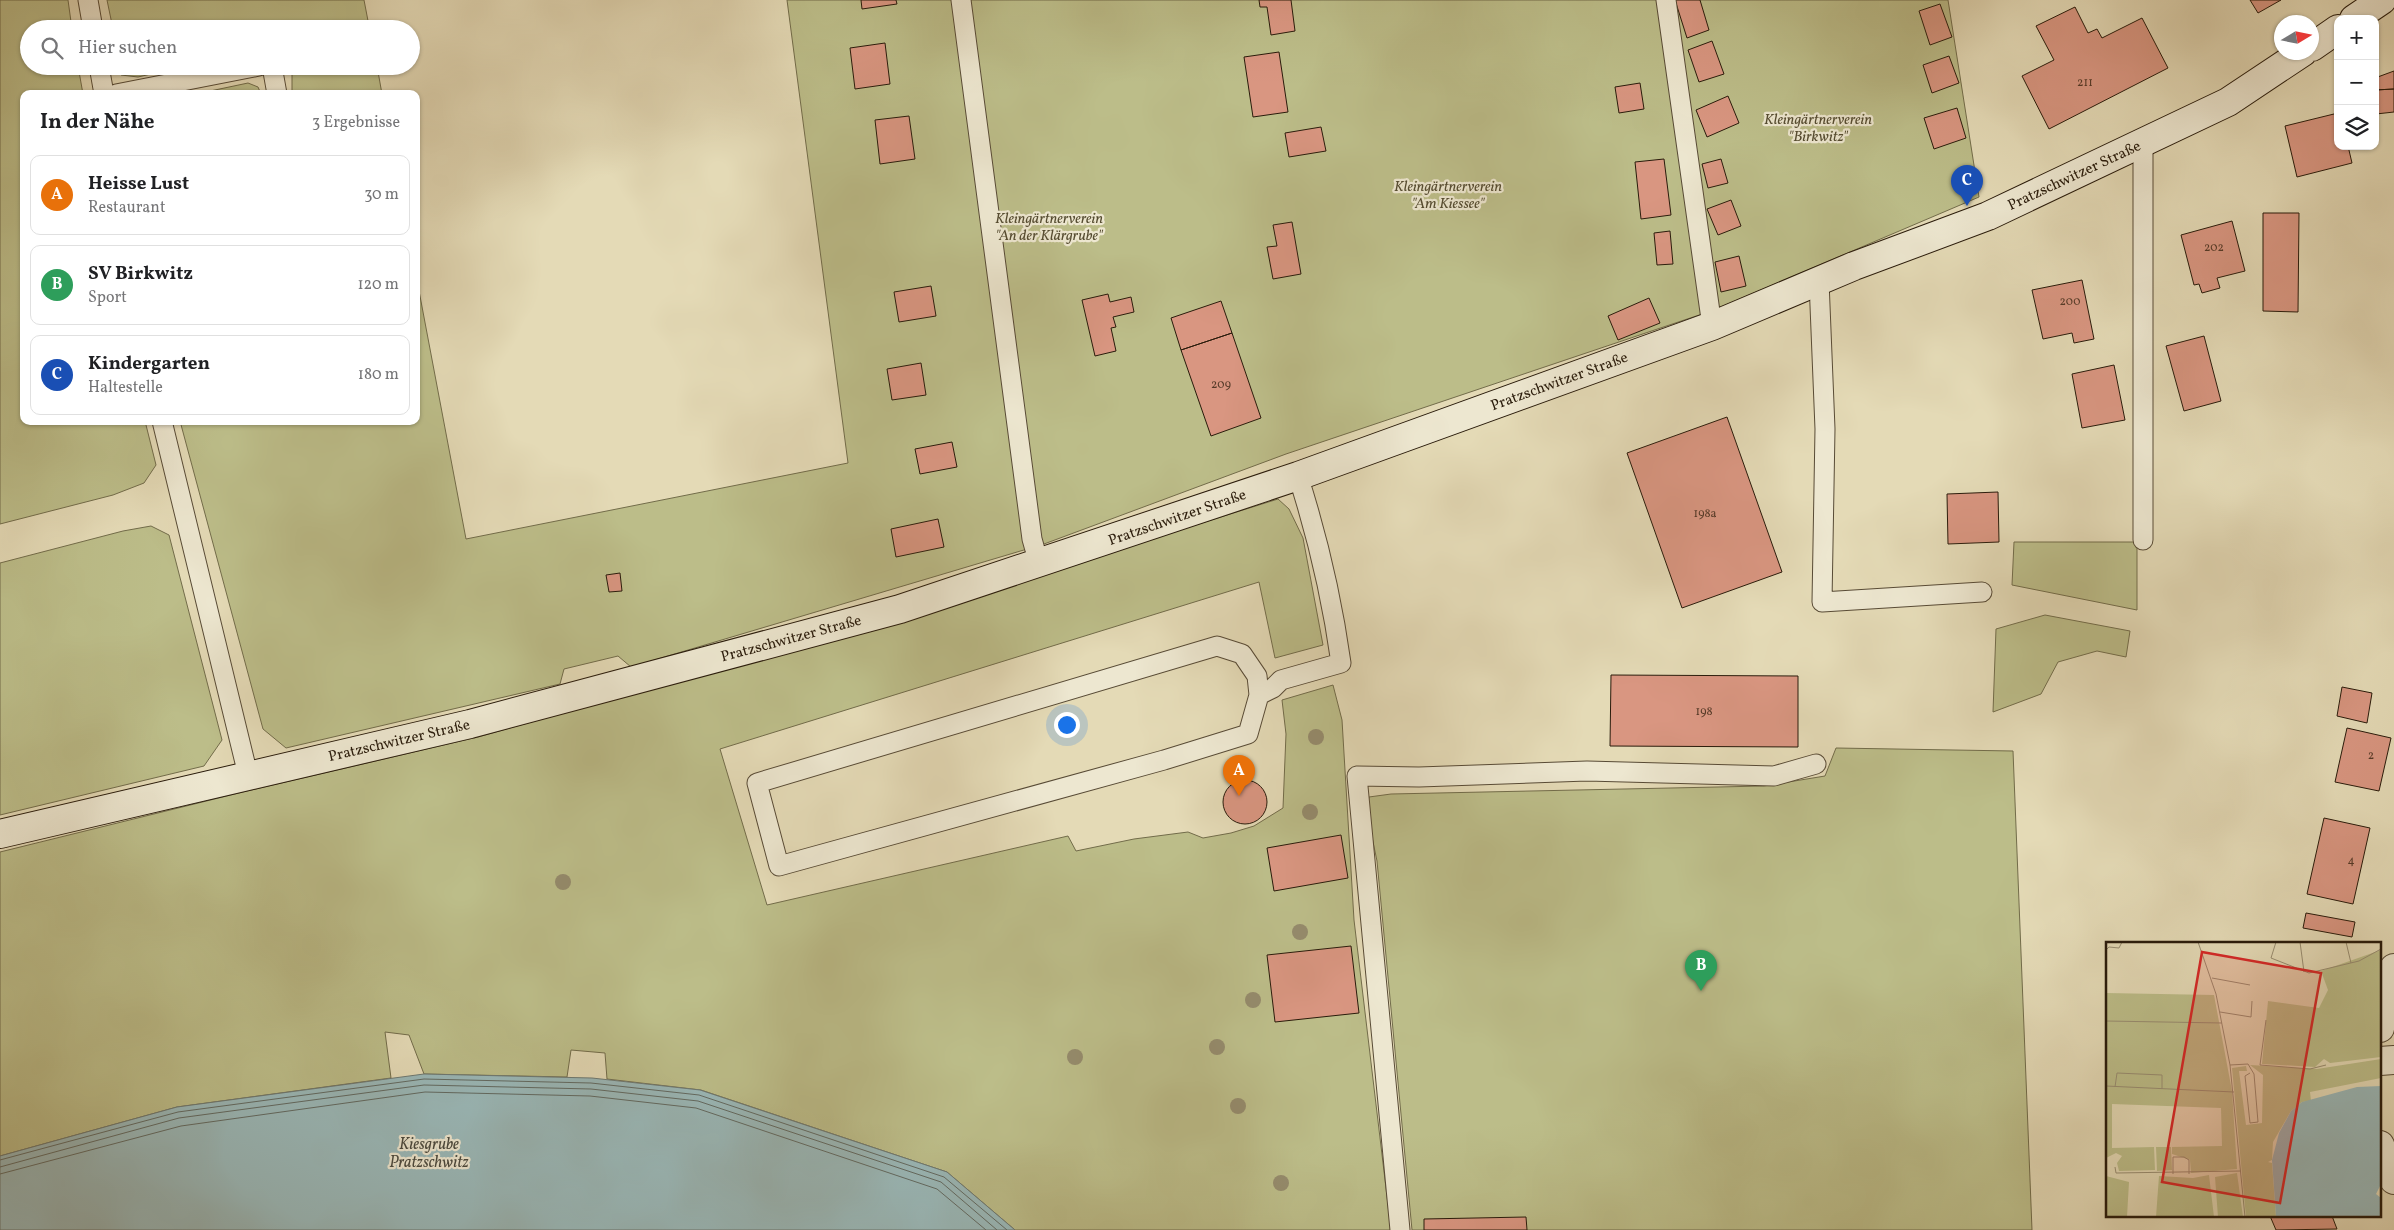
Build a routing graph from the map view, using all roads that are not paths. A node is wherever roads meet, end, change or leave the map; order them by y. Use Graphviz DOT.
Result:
graph roads {
  1 [pos="88,0"];
  2 [pos="961,0"];
  3 [pos="1666,0"];
  4 [pos="2382,0"];
  5 [pos="2360,15"];
  6 [pos="91,20"];
  7 [pos="2334,32"];
  8 [pos="2319,42"];
  9 [pos="2291,60"];
  10 [pos="101,75"];
  11 [pos="212,75"];
  12 [pos="274,75"];
  13 [pos="103,90"];
  14 [pos="136,90"];
  15 [pos="276,90"];
  16 [pos="2142,142"];
  17 [pos="1819,281"];
  18 [pos="1712,326"];
  19 [pos="163,425"];
  20 [pos="1298,476"];
  21 [pos="2143,540"];
  22 [pos="1039,564"];
  23 [pos="1982,592"];
  24 [pos="1259,694"];
  25 [pos="1816,764"];
  26 [pos="248,775"];
  27 [pos="0,834"];
  28 [pos="2394,968"];
  29 [pos="2382,1019"];
  30 [pos="2382,1150"];
  31 [pos="2394,1180"];
  32 [pos="1400,1230"];
  1 -- 6 [label="lane"];
  2 -- 22 [label="lane"];
  3 -- 18 [label="lane"];
  4 -- 5 [label="street"];
  7 -- 8 [label="street"];
  9 -- 16 [label="street, Pratzschwitzer Straße"];
  10 -- 13 [label="lane"];
  11 -- 14 [label="lane"];
  12 -- 15 [label="lane"];
  16 -- 17 [label="street, Pratzschwitzer Straße"];
  16 -- 21 [label="lane"];
  17 -- 18 [label="street, Pratzschwitzer Straße"];
  17 -- 23 [label="lane"];
  18 -- 20 [label="street, Pratzschwitzer Straße"];
  19 -- 26 [label="lane"];
  20 -- 22 [label="street, Pratzschwitzer Straße"];
  20 -- 24 [label="lane"];
  22 -- 26 [label="street, Pratzschwitzer Straße"];
  24 -- 24 [label="lane"];
  25 -- 32 [label="lane"];
  26 -- 27 [label="street, Pratzschwitzer Straße"];
  28 -- 29 [label="street"];
  30 -- 31 [label="street"];
}
